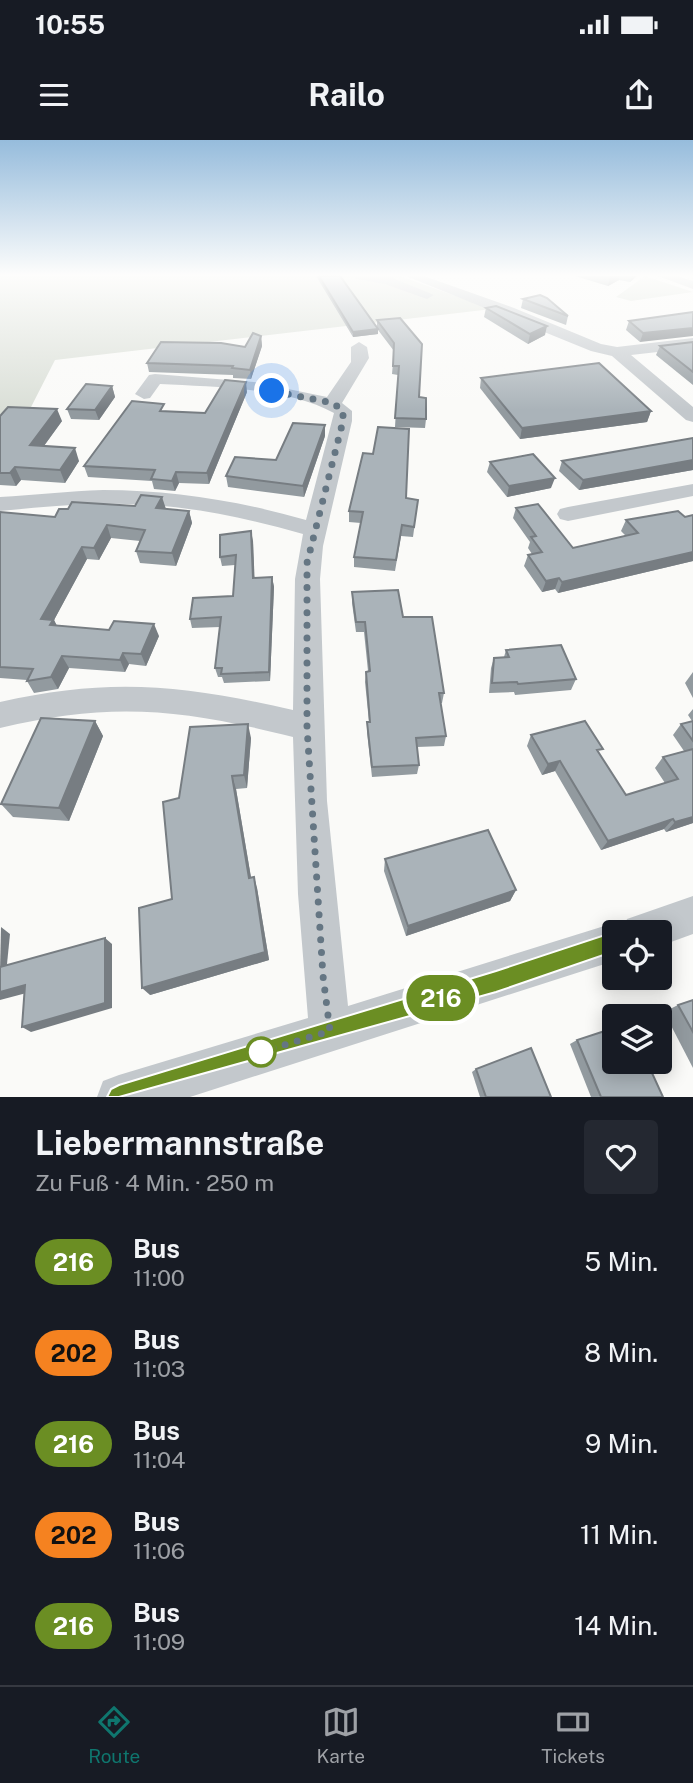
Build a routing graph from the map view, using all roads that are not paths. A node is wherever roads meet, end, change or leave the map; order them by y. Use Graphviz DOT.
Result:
graph roads {
  1 [pos="530,321"];
  2 [pos="693,343"];
  3 [pos="359,347"];
  4 [pos="617,352"];
  5 [pos="144,394"];
  6 [pos="333,403"];
  7 [pos="693,416"];
  8 [pos="693,490"];
  9 [pos="0,504"];
  10 [pos="568,514"];
  11 [pos="315,530"];
  12 [pos="0,715"];
  13 [pos="307,727"];
  14 [pos="693,915"];
  15 [pos="672,922"];
  16 [pos="602,946"];
  17 [pos="330,1031"];
  18 [pos="119,1097"];
  1 -- 4 [label="street"];
  2 -- 4 [label="street"];
  3 -- 6 [label="street"];
  4 -- 7 [label="street"];
  5 -- 6 [label="street"];
  6 -- 11 [label="street"];
  8 -- 10 [label="street"];
  9 -- 11 [label="street"];
  11 -- 13 [label="street"];
  12 -- 13 [label="street"];
  13 -- 17 [label="street"];
  14 -- 15 [label="street"];
  16 -- 17 [label="street"];
  17 -- 18 [label="street"];
}
